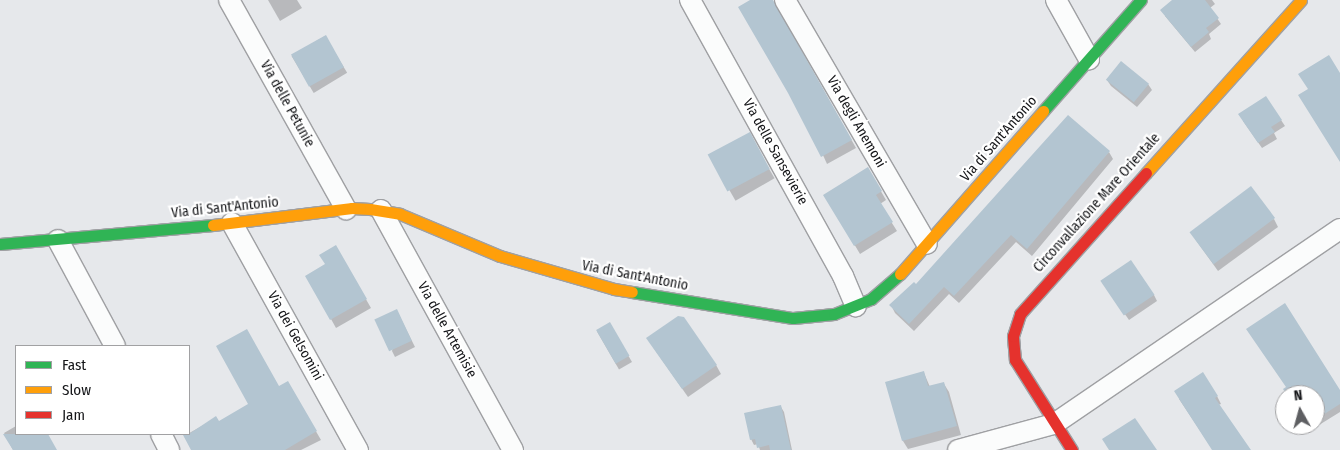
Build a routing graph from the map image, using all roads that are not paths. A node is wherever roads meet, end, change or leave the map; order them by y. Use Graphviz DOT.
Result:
graph roads {
  1 [pos="229,0"];
  2 [pos="690,0"];
  3 [pos="785,0"];
  4 [pos="1056,0"];
  5 [pos="1141,0"];
  6 [pos="1301,0"];
  7 [pos="1089,59"];
  8 [pos="346,209"];
  9 [pos="381,210"];
  10 [pos="232,222"];
  11 [pos="1340,229"];
  12 [pos="58,240"];
  13 [pos="0,244"];
  14 [pos="927,244"];
  15 [pos="856,306"];
  16 [pos="114,345"];
  17 [pos="1054,424"];
  18 [pos="162,435"];
  19 [pos="169,450"];
  20 [pos="358,450"];
  21 [pos="513,450"];
  22 [pos="958,450"];
  23 [pos="1072,450"];
  1 -- 8 [label="street, Via delle Petunie"];
  2 -- 15 [label="street, Via delle Sansevierie"];
  3 -- 14 [label="street, Via degli Anemoni"];
  4 -- 7 [label="street"];
  5 -- 7 [label="street, Via di Sant'Antonio"];
  6 -- 17 [label="street, Circonvallazione Mare Orientale"];
  7 -- 14 [label="street, Via di Sant'Antonio"];
  8 -- 9 [label="street, Via di Sant'Antonio"];
  8 -- 10 [label="street, Via di Sant'Antonio"];
  9 -- 15 [label="street, Via di Sant'Antonio"];
  9 -- 21 [label="street, Via delle Artemisie"];
  10 -- 12 [label="street, Via di Sant'Antonio"];
  10 -- 20 [label="street, Via dei Gelsomini"];
  11 -- 17 [label="street"];
  12 -- 13 [label="street, Via di Sant'Antonio"];
  12 -- 16 [label="street"];
  14 -- 15 [label="street, Via di Sant'Antonio"];
  17 -- 22 [label="street"];
  17 -- 23 [label="street, Circonvallazione Mare Orientale"];
  18 -- 19 [label="street"];
}
